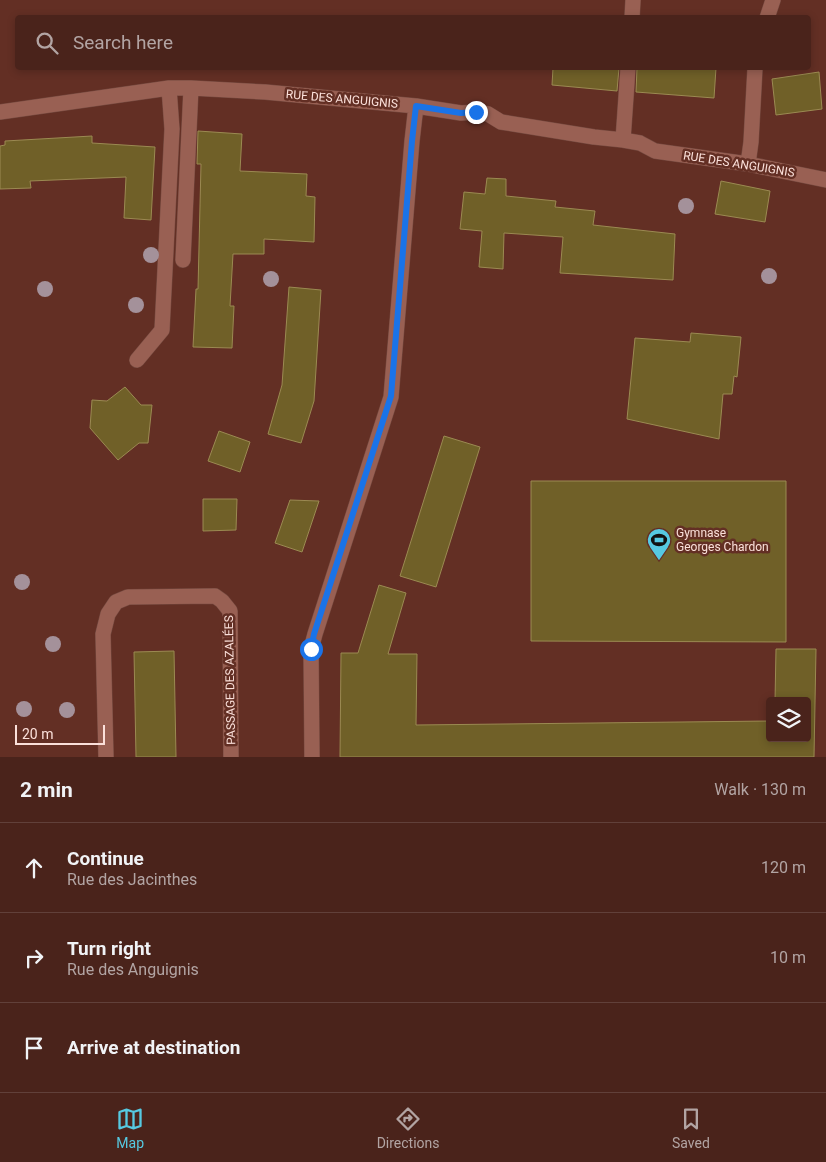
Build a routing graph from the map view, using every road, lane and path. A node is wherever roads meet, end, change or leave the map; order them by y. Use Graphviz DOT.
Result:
graph roads {
  1 [pos="633,0"];
  2 [pos="773,0"];
  3 [pos="632,15"];
  4 [pos="769,15"];
  5 [pos="628,70"];
  6 [pos="755,70"];
  7 [pos="170,88"];
  8 [pos="191,88"];
  9 [pos="416,106"];
  10 [pos="0,112"];
  11 [pos="623,140"];
  12 [pos="748,164"];
  13 [pos="826,180"];
  14 [pos="183,260"];
  15 [pos="137,360"];
  16 [pos="106,757"];
  17 [pos="231,757"];
  18 [pos="312,757"];
  1 -- 3 [label="street"];
  2 -- 4 [label="street"];
  5 -- 11 [label="street"];
  6 -- 12 [label="street"];
  7 -- 8 [label="street, RUE DES ANGUIGNIS"];
  7 -- 10 [label="street, RUE DES ANGUIGNIS"];
  7 -- 15 [label="street"];
  8 -- 9 [label="street, RUE DES ANGUIGNIS"];
  8 -- 14 [label="street"];
  9 -- 11 [label="street, RUE DES ANGUIGNIS"];
  9 -- 18 [label="street"];
  11 -- 12 [label="street, RUE DES ANGUIGNIS"];
  12 -- 13 [label="street, RUE DES ANGUIGNIS"];
  16 -- 17 [label="street, PASSAGE DES AZALÉES"];
}
